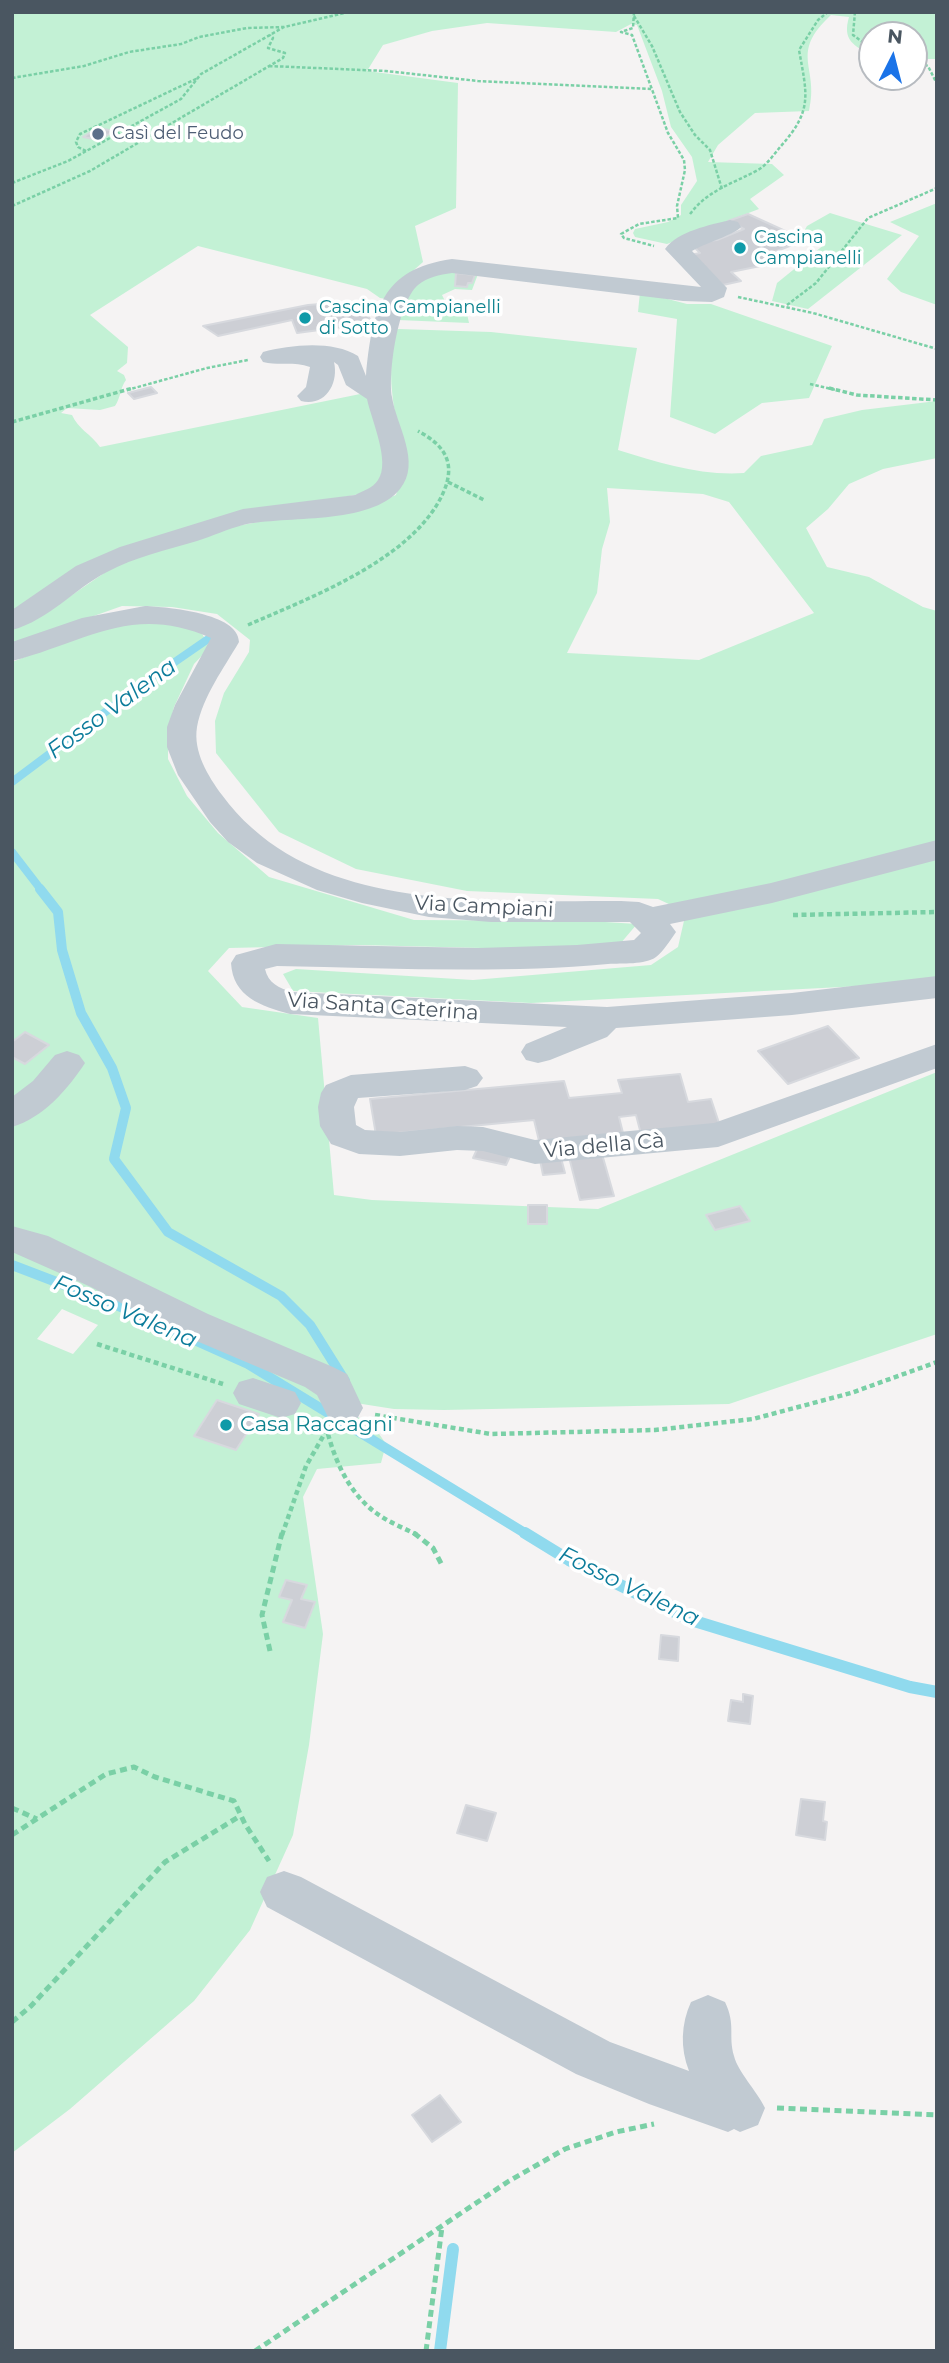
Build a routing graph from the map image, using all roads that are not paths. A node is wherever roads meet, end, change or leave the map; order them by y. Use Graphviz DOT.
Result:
graph roads {
  1 [pos="730,227"];
  2 [pos="310,396"];
  3 [pos="381,405"];
  4 [pos="12,621"];
  5 [pos="12,652"];
  6 [pos="937,850"];
  7 [pos="648,918"];
  8 [pos="937,987"];
  9 [pos="607,1018"];
  10 [pos="538,1052"];
  11 [pos="937,1055"];
  12 [pos="67,1063"];
  13 [pos="465,1078"];
  14 [pos="12,1115"];
  15 [pos="12,1238"];
  16 [pos="354,1410"];
  17 [pos="284,1892"];
  18 [pos="708,2018"];
  1 -- 3 [label="street"];
  2 -- 3 [label="street"];
  3 -- 4 [label="street"];
  5 -- 7 [label="street, Via Campiani"];
  6 -- 7 [label="street"];
  7 -- 9 [label="street, Via Santa Caterina"];
  8 -- 9 [label="street, Via Santa Caterina"];
  9 -- 10 [label="street"];
  11 -- 13 [label="street, Via della Cà"];
  12 -- 14 [label="street"];
  15 -- 16 [label="street"];
  17 -- 18 [label="street"];
}
